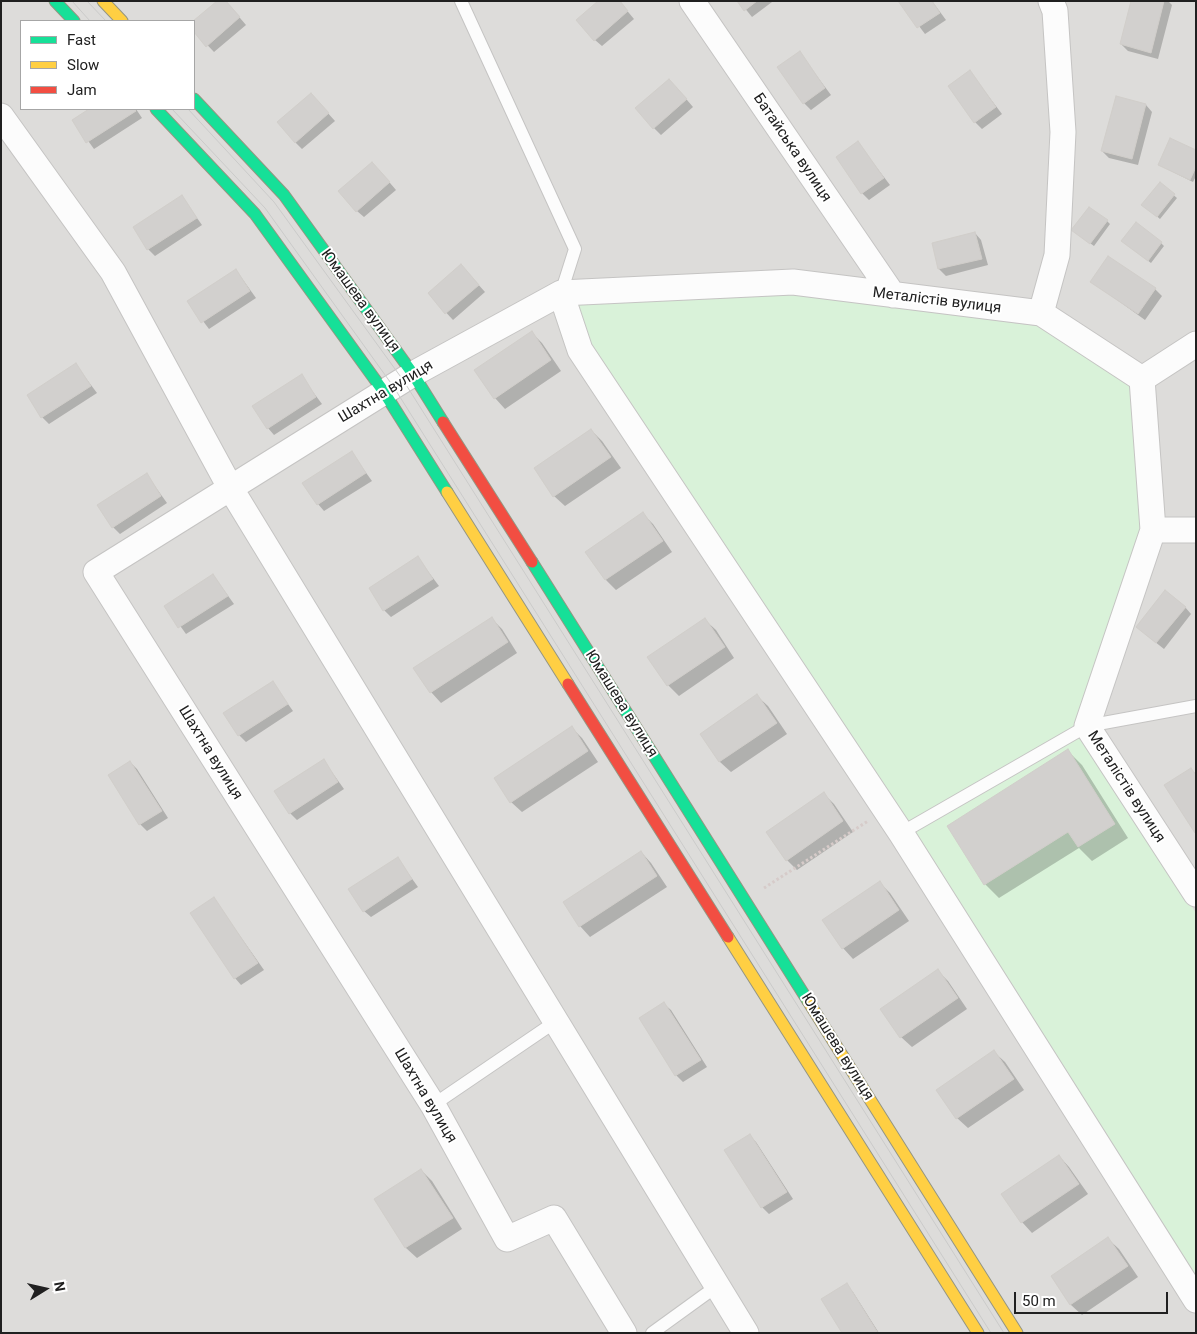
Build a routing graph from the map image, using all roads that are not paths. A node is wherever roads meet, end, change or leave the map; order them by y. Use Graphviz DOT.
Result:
graph roads {
  1 [pos="55,1"];
  2 [pos="104,1"];
  3 [pos="461,1"];
  4 [pos="692,1"];
  5 [pos="1051,1"];
  6 [pos="73,20"];
  7 [pos="121,20"];
  8 [pos="195,99"];
  9 [pos="157,110"];
  10 [pos="1,116"];
  11 [pos="560,293"];
  12 [pos="892,296"];
  13 [pos="1041,314"];
  14 [pos="1196,344"];
  15 [pos="413,374"];
  16 [pos="1142,379"];
  17 [pos="384,392"];
  18 [pos="230,489"];
  19 [pos="1152,530"];
  20 [pos="1196,530"];
  21 [pos="1196,706"];
  22 [pos="1087,726"];
  23 [pos="901,834"];
  24 [pos="1196,894"];
  25 [pos="555,1022"];
  26 [pos="433,1105"];
  27 [pos="717,1286"];
  28 [pos="1196,1300"];
  29 [pos="624,1333"];
  30 [pos="652,1333"];
  31 [pos="746,1333"];
  32 [pos="978,1333"];
  33 [pos="1017,1333"];
  1 -- 6 [label="main road"];
  2 -- 7 [label="main road"];
  3 -- 11 [label="lane"];
  4 -- 12 [label="street, Батайська вулиця"];
  5 -- 13 [label="street"];
  8 -- 15 [label="main road, Юмашева вулиця"];
  9 -- 17 [label="main road"];
  10 -- 18 [label="street"];
  11 -- 12 [label="street, Металістів вулиця"];
  11 -- 15 [label="street, Шахтна вулиця"];
  11 -- 23 [label="street"];
  12 -- 13 [label="street, Металістів вулиця"];
  13 -- 16 [label="street, Металістів вулиця"];
  14 -- 16 [label="street"];
  15 -- 17 [label="street, Шахтна вулиця"];
  15 -- 33 [label="main road, Юмашева вулиця"];
  16 -- 19 [label="street, Металістів вулиця"];
  17 -- 18 [label="street, Шахтна вулиця"];
  17 -- 32 [label="main road"];
  18 -- 25 [label="street"];
  18 -- 26 [label="street, Шахтна вулиця"];
  19 -- 20 [label="street"];
  19 -- 22 [label="street, Металістів вулиця"];
  21 -- 22 [label="lane"];
  22 -- 23 [label="lane"];
  22 -- 24 [label="street, Металістів вулиця"];
  23 -- 28 [label="street"];
  25 -- 26 [label="lane"];
  25 -- 27 [label="street"];
  26 -- 29 [label="street, Шахтна вулиця"];
  27 -- 30 [label="lane"];
  27 -- 31 [label="street"];
}
